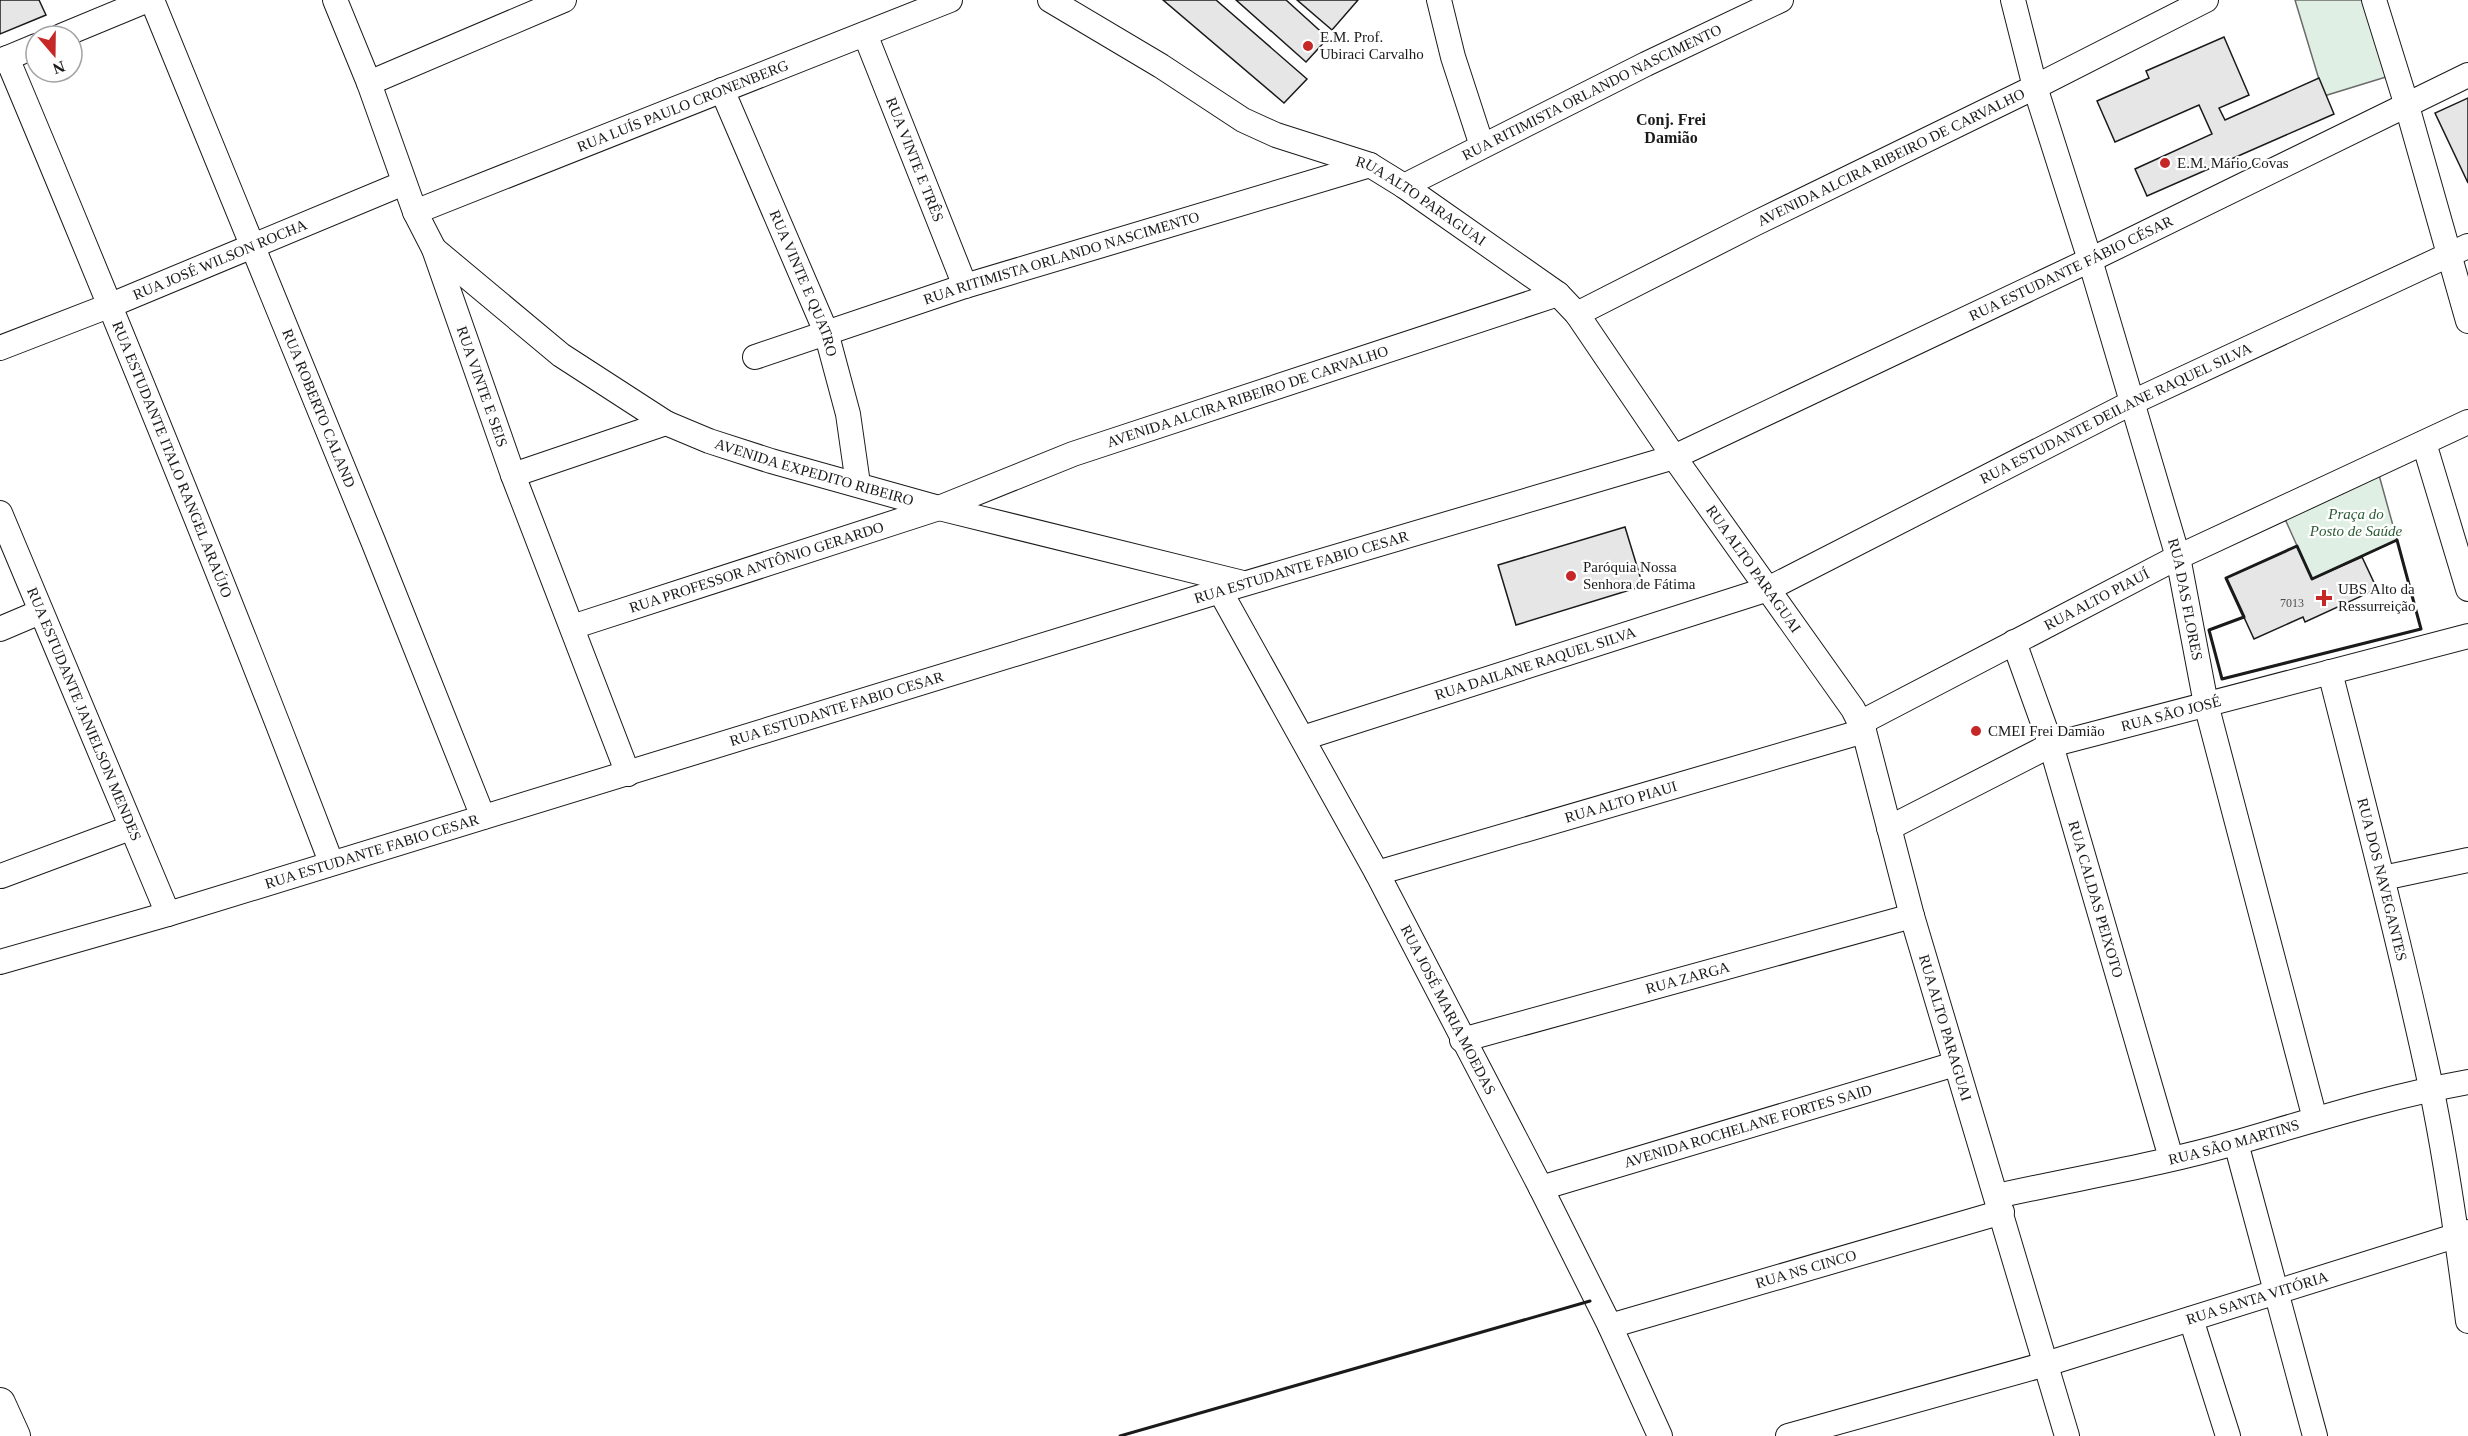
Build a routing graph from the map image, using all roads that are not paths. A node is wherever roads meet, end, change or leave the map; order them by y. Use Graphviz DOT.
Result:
graph roads {
  1 [pos="148,0"];
  2 [pos="153,0"];
  3 [pos="335,0"];
  4 [pos="564,0"];
  5 [pos="950,0"];
  6 [pos="1050,0"];
  7 [pos="1439,0"];
  8 [pos="1781,0"];
  9 [pos="2013,0"];
  10 [pos="2206,0"];
  11 [pos="2374,0"];
  12 [pos="108,8"];
  13 [pos="81,24"];
  14 [pos="865,34"];
  15 [pos="24,51"];
  16 [pos="4,60"];
  17 [pos="2468,75"];
  18 [pos="369,83"];
  19 [pos="2036,87"];
  20 [pos="722,90"];
  21 [pos="2407,106"];
  22 [pos="1482,146"];
  23 [pos="1370,165"];
  24 [pos="404,183"];
  25 [pos="1404,186"];
  26 [pos="415,212"];
  27 [pos="252,245"];
  28 [pos="434,249"];
  29 [pos="2459,251"];
  30 [pos="2090,260"];
  31 [pos="965,286"];
  32 [pos="1558,294"];
  33 [pos="111,305"];
  34 [pos="1577,314"];
  35 [pos="2468,321"];
  36 [pos="826,332"];
  37 [pos="0,348"];
  38 [pos="755,357"];
  39 [pos="2133,402"];
  40 [pos="2468,422"];
  41 [pos="666,423"];
  42 [pos="2424,443"];
  43 [pos="1674,457"];
  44 [pos="513,475"];
  45 [pos="858,484"];
  46 [pos="939,508"];
  47 [pos="0,513"];
  48 [pos="2178,557"];
  49 [pos="1245,584"];
  50 [pos="1768,589"];
  51 [pos="2468,589"];
  52 [pos="1220,591"];
  53 [pos="40,612"];
  54 [pos="572,627"];
  55 [pos="0,628"];
  56 [pos="2468,636"];
  57 [pos="2014,642"];
  58 [pos="2330,672"];
  59 [pos="2206,704"];
  60 [pos="1862,727"];
  61 [pos="1302,738"];
  62 [pos="2052,745"];
  63 [pos="628,774"];
  64 [pos="483,818"];
  65 [pos="130,828"];
  66 [pos="1889,828"];
  67 [pos="2468,860"];
  68 [pos="331,862"];
  69 [pos="1377,873"];
  70 [pos="1,876"];
  71 [pos="2383,878"];
  72 [pos="168,914"];
  73 [pos="1912,916"];
  74 [pos="0,960"];
  75 [pos="1462,1040"];
  76 [pos="1955,1064"];
  77 [pos="2468,1082"];
  78 [pos="2431,1089"];
  79 [pos="2315,1119"];
  80 [pos="2236,1143"];
  81 [pos="2171,1158"];
  82 [pos="1541,1188"];
  83 [pos="1999,1204"];
  84 [pos="2462,1234"];
  85 [pos="2278,1292"];
  86 [pos="2191,1319"];
  87 [pos="2468,1321"];
  88 [pos="1610,1326"];
  89 [pos="2046,1364"];
  90 [pos="0,1404"];
  91 [pos="15,1436"];
  92 [pos="1660,1436"];
  93 [pos="1788,1436"];
  94 [pos="2067,1436"];
  95 [pos="2228,1436"];
  96 [pos="2315,1436"];
  1 -- 12 [label="street"];
  2 -- 27 [label="street, RUA ROBERTO CALAND"];
  3 -- 18 [label="street, RUA VINTE E SEIS"];
  4 -- 18 [label="street"];
  5 -- 14 [label="street, RUA LUÍS PAULO CRONENBERG"];
  6 -- 23 [label="street, RUA ALTO PARAGUAI"];
  7 -- 22 [label="street"];
  8 -- 22 [label="street, RUA RITIMISTA ORLANDO NASCIMENTO"];
  9 -- 19 [label="street, RUA DAS FLORES"];
  10 -- 19 [label="street, AVENIDA ALCIRA RIBEIRO DE CARVALHO"];
  11 -- 21 [label="street"];
  12 -- 13 [label="street"];
  14 -- 20 [label="street, RUA LUÍS PAULO CRONENBERG"];
  14 -- 31 [label="street, RUA VINTE E TRÊS"];
  15 -- 16 [label="street"];
  16 -- 33 [label="street, RUA ESTUDANTE ITALO RANGEL ARAÚJO"];
  17 -- 21 [label="street, RUA ESTUDANTE FÁBIO CÉSAR"];
  18 -- 24 [label="street, RUA VINTE E SEIS"];
  19 -- 30 [label="street, RUA DAS FLORES"];
  19 -- 34 [label="street, AVENIDA ALCIRA RIBEIRO DE CARVALHO"];
  20 -- 26 [label="street, RUA LUÍS PAULO CRONENBERG"];
  20 -- 36 [label="street, RUA VINTE E QUATRO"];
  21 -- 29 [label="street"];
  21 -- 30 [label="street, RUA ESTUDANTE FÁBIO CÉSAR"];
  22 -- 25 [label="street, RUA RITIMISTA ORLANDO NASCIMENTO"];
  23 -- 25 [label="street, RUA ALTO PARAGUAI"];
  23 -- 31 [label="street, RUA RITIMISTA ORLANDO NASCIMENTO"];
  24 -- 26 [label="street, RUA VINTE E SEIS"];
  24 -- 27 [label="street, RUA JOSÉ WILSON ROCHA"];
  25 -- 32 [label="street, RUA ALTO PARAGUAI"];
  26 -- 28 [label="street, RUA VINTE E SEIS"];
  27 -- 33 [label="street, RUA JOSÉ WILSON ROCHA"];
  27 -- 64 [label="street, RUA ROBERTO CALAND"];
  28 -- 41 [label="street, AVENIDA EXPEDITO RIBEIRO"];
  28 -- 44 [label="street, RUA VINTE E SEIS"];
  29 -- 35 [label="street"];
  29 -- 39 [label="street, RUA ESTUDANTE DEILANE RAQUEL SILVA"];
  30 -- 39 [label="street, RUA DAS FLORES"];
  30 -- 43 [label="street, RUA ESTUDANTE FÁBIO CÉSAR"];
  31 -- 36 [label="street, RUA RITIMISTA ORLANDO NASCIMENTO"];
  32 -- 34 [label="street, RUA ALTO PARAGUAI"];
  32 -- 46 [label="street, AVENIDA ALCIRA RIBEIRO DE CARVALHO"];
  33 -- 37 [label="street, RUA JOSÉ WILSON ROCHA"];
  33 -- 68 [label="street, RUA ESTUDANTE ITALO RANGEL ARAÚJO"];
  34 -- 43 [label="street, RUA ALTO PARAGUAI"];
  36 -- 38 [label="street, RUA RITIMISTA ORLANDO NASCIMENTO"];
  36 -- 45 [label="street, RUA VINTE E QUATRO"];
  39 -- 48 [label="street, RUA DAS FLORES"];
  39 -- 50 [label="street, RUA ESTUDANTE DEILANE RAQUEL SILVA"];
  40 -- 42 [label="street, RUA ALTO PIAUÍ"];
  41 -- 44 [label="street"];
  41 -- 45 [label="street, AVENIDA EXPEDITO RIBEIRO"];
  42 -- 48 [label="street, RUA ALTO PIAUÍ"];
  42 -- 51 [label="street"];
  43 -- 49 [label="street, RUA ESTUDANTE FABIO CESAR"];
  43 -- 50 [label="street, RUA ALTO PARAGUAI"];
  44 -- 54 [label="street, RUA VINTE E SEIS"];
  45 -- 46 [label="street, AVENIDA EXPEDITO RIBEIRO"];
  46 -- 49 [label="street, AVENIDA EXPEDITO RIBEIRO"];
  46 -- 54 [label="street, RUA PROFESSOR ANTÔNIO GERARDO"];
  47 -- 53 [label="street, RUA ESTUDANTE JANIELSON MENDES"];
  48 -- 57 [label="street, RUA ALTO PIAUÍ"];
  48 -- 59 [label="street, RUA DAS FLORES"];
  49 -- 52 [label="street, RUA ESTUDANTE FABIO CESAR"];
  50 -- 60 [label="street, RUA ALTO PARAGUAI"];
  50 -- 61 [label="street, RUA DAILANE RAQUEL SILVA"];
  52 -- 61 [label="street, RUA JOSÉ MARIA MOEDAS"];
  52 -- 63 [label="street, RUA ESTUDANTE FABIO CESAR"];
  53 -- 55 [label="street"];
  53 -- 65 [label="street, RUA ESTUDANTE JANIELSON MENDES"];
  54 -- 63 [label="street, RUA VINTE E SEIS"];
  56 -- 58 [label="street, RUA SÃO JOSÉ"];
  57 -- 60 [label="street, RUA ALTO PIAUÍ"];
  57 -- 62 [label="street, RUA CALDAS PEIXOTO"];
  58 -- 59 [label="street, RUA SÃO JOSÉ"];
  58 -- 71 [label="street, RUA DOS NAVEGANTES"];
  59 -- 62 [label="street, RUA SÃO JOSÉ"];
  59 -- 79 [label="street, RUA DAS FLORES"];
  60 -- 66 [label="street, RUA ALTO PARAGUAI"];
  60 -- 69 [label="street, RUA ALTO PIAUI"];
  61 -- 69 [label="street, RUA JOSÉ MARIA MOEDAS"];
  62 -- 66 [label="street, RUA SÃO JOSÉ"];
  62 -- 81 [label="street, RUA CALDAS PEIXOTO"];
  63 -- 64 [label="street, RUA ESTUDANTE FABIO CESAR"];
  64 -- 68 [label="street, RUA ESTUDANTE FABIO CESAR"];
  65 -- 70 [label="street"];
  65 -- 72 [label="street, RUA ESTUDANTE JANIELSON MENDES"];
  66 -- 73 [label="street, RUA ALTO PARAGUAI"];
  67 -- 71 [label="street"];
  68 -- 72 [label="street, RUA ESTUDANTE FABIO CESAR"];
  69 -- 75 [label="street, RUA JOSÉ MARIA MOEDAS"];
  71 -- 78 [label="street, RUA DOS NAVEGANTES"];
  72 -- 74 [label="street, RUA ESTUDANTE FABIO CESAR"];
  73 -- 75 [label="street, RUA ZARGA"];
  73 -- 76 [label="street, RUA ALTO PARAGUAI"];
  75 -- 82 [label="street, RUA JOSÉ MARIA MOEDAS"];
  76 -- 82 [label="street, AVENIDA ROCHELANE FORTES SAID"];
  76 -- 83 [label="street, RUA ALTO PARAGUAI"];
  77 -- 78 [label="street, RUA SÃO MARTINS"];
  78 -- 79 [label="street, RUA SÃO MARTINS"];
  78 -- 84 [label="street"];
  79 -- 80 [label="street, RUA SÃO MARTINS"];
  80 -- 81 [label="street, RUA SÃO MARTINS"];
  80 -- 85 [label="street"];
  81 -- 83 [label="street, RUA SÃO MARTINS"];
  82 -- 88 [label="street, RUA JOSÉ MARIA MOEDAS"];
  83 -- 88 [label="street, RUA NS CINCO"];
  83 -- 89 [label="street, RUA ALTO PARAGUAI"];
  84 -- 85 [label="street, RUA SANTA VITÓRIA"];
  84 -- 87 [label="street"];
  85 -- 86 [label="street, RUA SANTA VITÓRIA"];
  85 -- 96 [label="street"];
  86 -- 89 [label="street, RUA SANTA VITÓRIA"];
  86 -- 95 [label="street"];
  88 -- 92 [label="street, RUA JOSÉ MARIA MOEDAS"];
  89 -- 93 [label="street, RUA SANTA VITÓRIA"];
  89 -- 94 [label="street, RUA ALTO PARAGUAI"];
  90 -- 91 [label="main road"];
}
